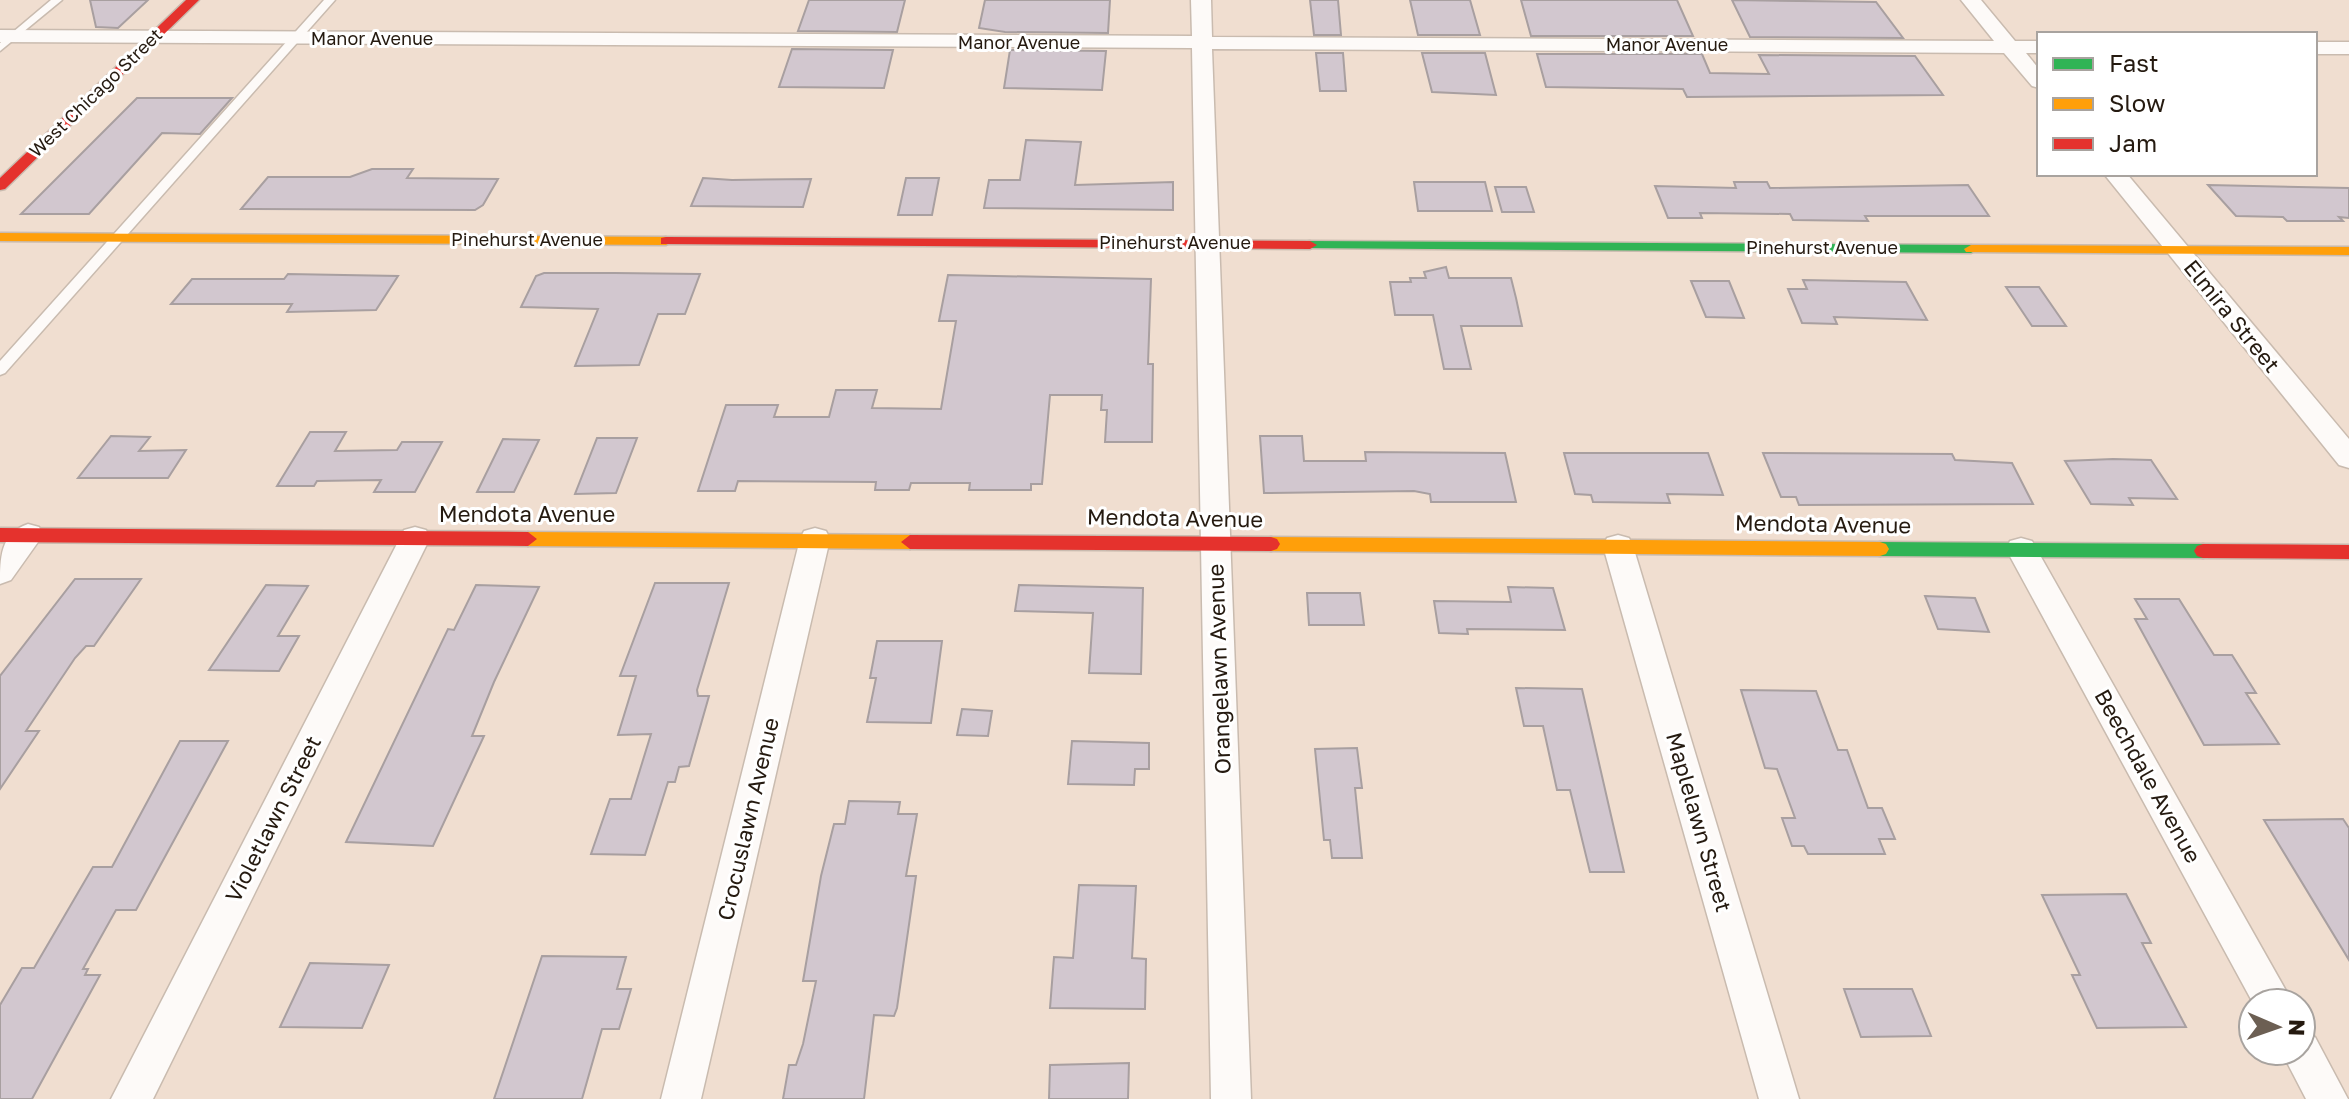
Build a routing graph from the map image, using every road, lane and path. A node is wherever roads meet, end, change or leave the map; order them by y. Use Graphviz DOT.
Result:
graph roads {
  1 [pos="57,0"];
  2 [pos="193,0"];
  3 [pos="330,0"];
  4 [pos="1201,0"];
  5 [pos="1971,0"];
  6 [pos="154,37"];
  7 [pos="295,38"];
  8 [pos="5,40"];
  9 [pos="1202,44"];
  10 [pos="2009,46"];
  11 [pos="2037,47"];
  12 [pos="2317,48"];
  13 [pos="2349,48"];
  14 [pos="2037,80"];
  15 [pos="2117,176"];
  16 [pos="0,186"];
  17 [pos="0,237"];
  18 [pos="118,237"];
  19 [pos="1207,243"];
  20 [pos="2178,250"];
  21 [pos="2349,251"];
  22 [pos="0,370"];
  23 [pos="2349,458"];
  24 [pos="14,535"];
  25 [pos="415,538"];
  26 [pos="815,539"];
  27 [pos="1215,542"];
  28 [pos="1618,546"];
  29 [pos="2021,549"];
  30 [pos="2349,552"];
  31 [pos="0,572"];
  32 [pos="2265,987"];
  33 [pos="2310,1067"];
  34 [pos="131,1099"];
  35 [pos="681,1099"];
  36 [pos="1231,1099"];
  37 [pos="1779,1099"];
  38 [pos="2328,1099"];
  1 -- 8 [label="lane"];
  2 -- 6 [label="street, West Chicago Street"];
  3 -- 7 [label="lane"];
  4 -- 9 [label="street, Orangelawn Avenue"];
  5 -- 10 [label="street"];
  6 -- 7 [label="street, Manor Avenue"];
  6 -- 8 [label="street, Manor Avenue"];
  6 -- 16 [label="street, West Chicago Street"];
  7 -- 9 [label="street, Manor Avenue"];
  7 -- 18 [label="lane"];
  9 -- 10 [label="street, Manor Avenue"];
  9 -- 19 [label="street, Orangelawn Avenue"];
  10 -- 11 [label="street, Manor Avenue"];
  10 -- 14 [label="street"];
  12 -- 13 [label="street"];
  15 -- 20 [label="street, Elmira Street"];
  17 -- 18 [label="street, Pinehurst Avenue"];
  18 -- 19 [label="street, Pinehurst Avenue"];
  18 -- 22 [label="lane"];
  19 -- 20 [label="street, Pinehurst Avenue"];
  19 -- 27 [label="street, Orangelawn Avenue"];
  20 -- 21 [label="street, Pinehurst Avenue"];
  20 -- 23 [label="street, Elmira Street"];
  24 -- 25 [label="street, Mendota Avenue"];
  24 -- 31 [label="street"];
  25 -- 26 [label="street, Mendota Avenue"];
  25 -- 34 [label="street, Violetlawn Street"];
  26 -- 27 [label="street, Mendota Avenue"];
  26 -- 35 [label="street, Crocuslawn Avenue"];
  27 -- 28 [label="street, Mendota Avenue"];
  27 -- 36 [label="street, Orangelawn Avenue"];
  28 -- 29 [label="street, Mendota Avenue"];
  28 -- 37 [label="street, Maplelawn Street"];
  29 -- 30 [label="street, Mendota Avenue"];
  29 -- 32 [label="street, Beechdale Avenue"];
  33 -- 38 [label="street"];
}
